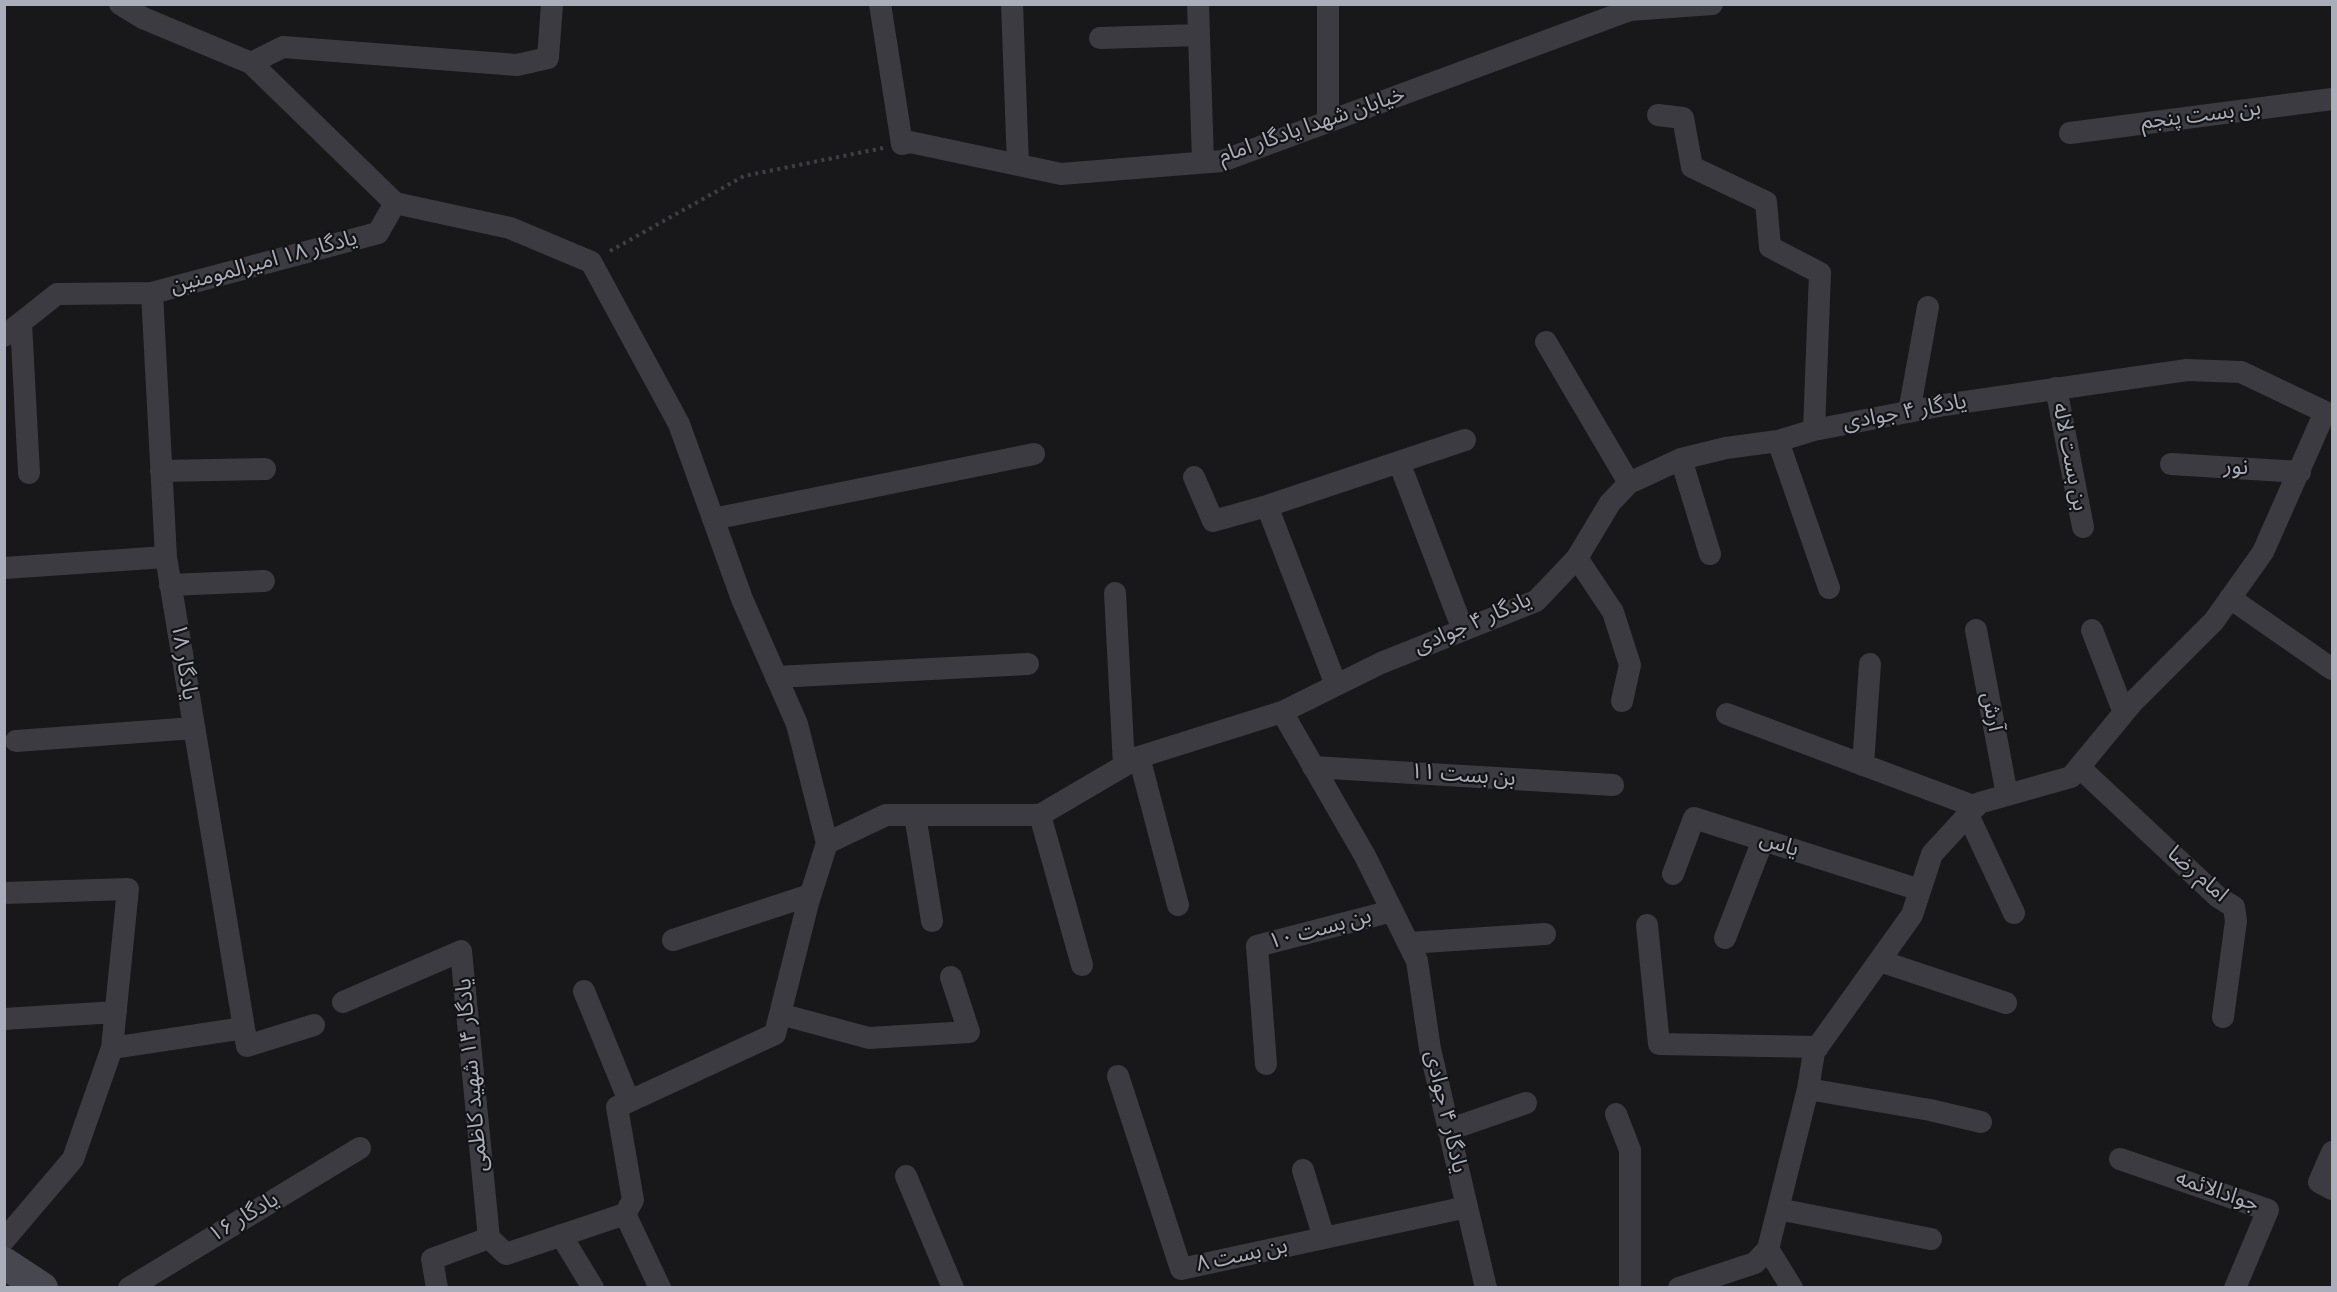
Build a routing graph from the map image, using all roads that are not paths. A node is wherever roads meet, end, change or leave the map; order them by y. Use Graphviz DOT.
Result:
graph roads {
  1 [pos="120,4"];
  2 [pos="552,4"];
  3 [pos="882,4"];
  4 [pos="1011,4"];
  5 [pos="1198,4"];
  6 [pos="1328,4"];
  7 [pos="1712,4"];
  8 [pos="1199,35"];
  9 [pos="1100,38"];
  10 [pos="251,63"];
  11 [pos="2332,99"];
  12 [pos="1658,115"];
  13 [pos="1328,122"];
  14 [pos="2070,133"];
  15 [pos="1203,162"];
  16 [pos="1018,165"];
  17 [pos="394,203"];
  18 [pos="152,293"];
  19 [pos="1928,307"];
  20 [pos="13,330"];
  21 [pos="1546,342"];
  22 [pos="2056,388"];
  23 [pos="2329,411"];
  24 [pos="1909,412"];
  25 [pos="1814,430"];
  26 [pos="1465,440"];
  27 [pos="1778,441"];
  28 [pos="1034,454"];
  29 [pos="1681,459"];
  30 [pos="1399,462"];
  31 [pos="2171,464"];
  32 [pos="265,469"];
  33 [pos="161,471"];
  34 [pos="2300,472"];
  35 [pos="29,473"];
  36 [pos="1194,477"];
  37 [pos="1629,483"];
  38 [pos="1267,506"];
  39 [pos="713,519"];
  40 [pos="2083,527"];
  41 [pos="1710,554"];
  42 [pos="166,557"];
  43 [pos="1577,558"];
  44 [pos="4,568"];
  45 [pos="264,582"];
  46 [pos="170,585"];
  47 [pos="1829,588"];
  48 [pos="1115,593"];
  49 [pos="2230,598"];
  50 [pos="1463,630"];
  51 [pos="1976,630"];
  52 [pos="2092,630"];
  53 [pos="1028,664"];
  54 [pos="1870,664"];
  55 [pos="2332,669"];
  56 [pos="776,677"];
  57 [pos="1336,685"];
  58 [pos="1622,701"];
  59 [pos="1282,712"];
  60 [pos="1727,714"];
  61 [pos="2124,714"];
  62 [pos="194,728"];
  63 [pos="16,741"];
  64 [pos="1132,761"];
  65 [pos="1863,765"];
  66 [pos="1313,766"];
  67 [pos="2079,767"];
  68 [pos="1613,785"];
  69 [pos="2007,795"];
  70 [pos="1972,811"];
  71 [pos="915,815"];
  72 [pos="1040,815"];
  73 [pos="1763,840"];
  74 [pos="827,843"];
  75 [pos="1674,874"];
  76 [pos="1920,890"];
  77 [pos="4,893"];
  78 [pos="810,895"];
  79 [pos="1178,905"];
  80 [pos="1392,911"];
  81 [pos="2014,913"];
  82 [pos="932,921"];
  83 [pos="1647,925"];
  84 [pos="1545,934"];
  85 [pos="1725,938"];
  86 [pos="674,940"];
  87 [pos="1408,943"];
  88 [pos="1880,961"];
  89 [pos="1082,965"];
  90 [pos="951,978"];
  91 [pos="584,991"];
  92 [pos="343,1002"];
  93 [pos="2006,1003"];
  94 [pos="116,1012"];
  95 [pos="780,1014"];
  96 [pos="2223,1017"];
  97 [pos="4,1019"];
  98 [pos="314,1025"];
  99 [pos="244,1028"];
  100 [pos="1818,1047"];
  101 [pos="112,1048"];
  102 [pos="1266,1064"];
  103 [pos="1118,1076"];
  104 [pos="1808,1089"];
  105 [pos="629,1101"];
  106 [pos="1526,1103"];
  107 [pos="1616,1114"];
  108 [pos="1981,1122"];
  109 [pos="1448,1130"];
  110 [pos="360,1148"];
  111 [pos="2332,1152"];
  112 [pos="2120,1159"];
  113 [pos="1303,1170"];
  114 [pos="906,1176"];
  115 [pos="2332,1189"];
  116 [pos="1467,1207"];
  117 [pos="1778,1209"];
  118 [pos="625,1214"];
  119 [pos="561,1235"];
  120 [pos="489,1238"];
  121 [pos="1324,1238"];
  122 [pos="1931,1239"];
  123 [pos="4,1240"];
  124 [pos="1768,1249"];
  125 [pos="4,1263"];
  126 [pos="42,1287"];
  127 [pos="129,1287"];
  128 [pos="437,1287"];
  129 [pos="593,1287"];
  130 [pos="660,1287"];
  131 [pos="953,1287"];
  132 [pos="1486,1287"];
  133 [pos="1630,1287"];
  134 [pos="1679,1287"];
  135 [pos="1792,1287"];
  136 [pos="2235,1287"];
  1 -- 10 [label="street"];
  2 -- 10 [label="street"];
  3 -- 16 [label="street, خیابان شهدا یادگار امام"];
  4 -- 16 [label="street"];
  5 -- 8 [label="street"];
  6 -- 13 [label="street"];
  7 -- 13 [label="street, خیابان شهدا یادگار امام"];
  8 -- 9 [label="street"];
  8 -- 15 [label="street"];
  10 -- 17 [label="street"];
  11 -- 14 [label="street, بن بست پنجم"];
  12 -- 25 [label="street"];
  13 -- 15 [label="street, خیابان شهدا یادگار امام"];
  15 -- 16 [label="street, خیابان شهدا یادگار امام"];
  17 -- 18 [label="street, یادگار ۱۸ امیرالمومنین"];
  17 -- 39 [label="street"];
  18 -- 20 [label="street, یادگار ۱۸ امیرالمومنین"];
  18 -- 33 [label="street, یادگار ۱۸"];
  19 -- 24 [label="street"];
  20 -- 35 [label="street"];
  21 -- 37 [label="street"];
  22 -- 23 [label="street, یادگار ۴ جوادی"];
  22 -- 24 [label="street, یادگار ۴ جوادی"];
  22 -- 40 [label="street, بن بست لاله"];
  23 -- 34 [label="street"];
  24 -- 25 [label="street, یادگار ۴ جوادی"];
  25 -- 27 [label="street, یادگار ۴ جوادی"];
  26 -- 30 [label="street"];
  27 -- 29 [label="street, یادگار ۴ جوادی"];
  27 -- 47 [label="street"];
  28 -- 39 [label="street"];
  29 -- 37 [label="street, یادگار ۴ جوادی"];
  29 -- 41 [label="street"];
  30 -- 38 [label="street"];
  30 -- 50 [label="street"];
  31 -- 34 [label="street, نور"];
  32 -- 33 [label="street"];
  33 -- 42 [label="street, یادگار ۱۸"];
  34 -- 49 [label="street"];
  36 -- 38 [label="street"];
  37 -- 43 [label="street, یادگار ۴ جوادی"];
  38 -- 57 [label="street"];
  39 -- 56 [label="street"];
  42 -- 44 [label="street"];
  42 -- 46 [label="street, یادگار ۱۸"];
  43 -- 50 [label="street, یادگار ۴ جوادی"];
  43 -- 58 [label="street"];
  45 -- 46 [label="street"];
  46 -- 62 [label="street, یادگار ۱۸"];
  48 -- 64 [label="street"];
  49 -- 55 [label="street"];
  49 -- 61 [label="street"];
  50 -- 57 [label="street, یادگار ۴ جوادی"];
  51 -- 69 [label="street, آرش"];
  52 -- 61 [label="street"];
  53 -- 56 [label="street"];
  54 -- 65 [label="street"];
  56 -- 74 [label="street"];
  57 -- 59 [label="street, یادگار ۴ جوادی"];
  59 -- 64 [label="street"];
  59 -- 66 [label="street, یادگار ۴ جوادی"];
  60 -- 65 [label="street"];
  61 -- 67 [label="street"];
  62 -- 63 [label="street"];
  62 -- 99 [label="street, یادگار ۱۸"];
  64 -- 72 [label="street"];
  64 -- 79 [label="street"];
  65 -- 70 [label="street"];
  66 -- 68 [label="street, بن بست ۱۱"];
  66 -- 80 [label="street, یادگار ۴ جوادی"];
  67 -- 69 [label="street"];
  67 -- 96 [label="street, امام رضا"];
  69 -- 70 [label="street"];
  70 -- 76 [label="street"];
  70 -- 81 [label="street"];
  71 -- 72 [label="street"];
  71 -- 74 [label="street"];
  71 -- 82 [label="street"];
  72 -- 89 [label="street"];
  73 -- 75 [label="street, یاس"];
  73 -- 76 [label="street, یاس"];
  73 -- 85 [label="street"];
  74 -- 78 [label="street"];
  76 -- 88 [label="street"];
  77 -- 94 [label="street"];
  78 -- 86 [label="street"];
  78 -- 95 [label="street"];
  80 -- 87 [label="street, یادگار ۴ جوادی"];
  80 -- 102 [label="street, بن بست ۱۰"];
  83 -- 100 [label="street"];
  84 -- 87 [label="street"];
  87 -- 109 [label="street, یادگار ۴ جوادی"];
  88 -- 93 [label="street"];
  88 -- 100 [label="street"];
  90 -- 95 [label="street"];
  91 -- 105 [label="street"];
  92 -- 120 [label="street, یادگار ۱۴ شهید کاظمی"];
  94 -- 97 [label="street"];
  94 -- 101 [label="street"];
  95 -- 105 [label="street"];
  98 -- 99 [label="street"];
  99 -- 101 [label="street"];
  100 -- 104 [label="street"];
  101 -- 123 [label="street"];
  103 -- 121 [label="street, بن بست ۸"];
  104 -- 108 [label="street"];
  104 -- 117 [label="street"];
  105 -- 118 [label="street"];
  106 -- 109 [label="street"];
  107 -- 133 [label="street"];
  109 -- 116 [label="street, یادگار ۴ جوادی"];
  110 -- 127 [label="street, یادگار ۱۶"];
  111 -- 115 [label="street"];
  112 -- 136 [label="street, جوادالائمه"];
  113 -- 121 [label="street"];
  114 -- 131 [label="street"];
  116 -- 121 [label="street, بن بست ۸"];
  116 -- 132 [label="street, یادگار ۴ جوادی"];
  117 -- 122 [label="street"];
  117 -- 124 [label="street"];
  118 -- 119 [label="street"];
  118 -- 130 [label="street"];
  119 -- 120 [label="street"];
  119 -- 129 [label="street"];
  120 -- 128 [label="street"];
  124 -- 134 [label="street"];
  124 -- 135 [label="street"];
  125 -- 126 [label="main road"];
}
